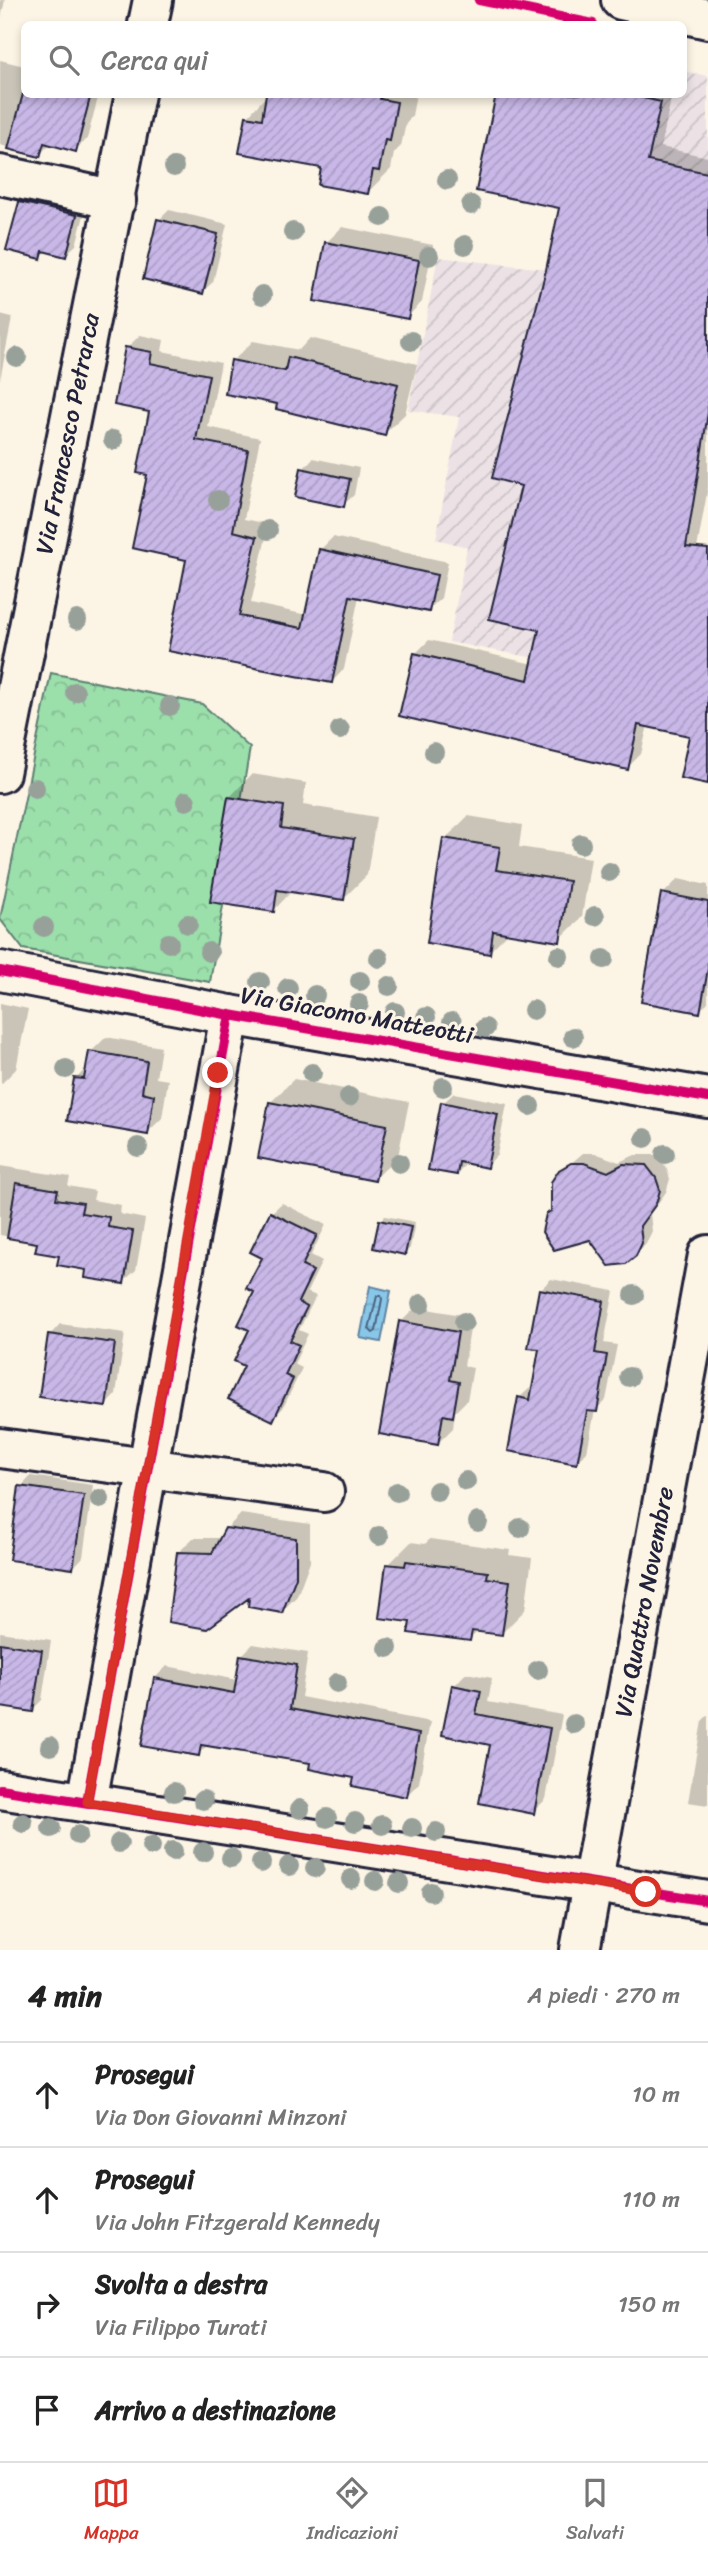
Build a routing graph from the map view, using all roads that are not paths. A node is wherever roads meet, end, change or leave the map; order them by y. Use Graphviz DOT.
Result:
graph roads {
  1 [pos="153,0"];
  2 [pos="621,0"];
  3 [pos="708,19"];
  4 [pos="149,21"];
  5 [pos="134,98"];
  6 [pos="0,175"];
  7 [pos="116,200"];
  8 [pos="0,773"];
  9 [pos="0,971"];
  10 [pos="229,1015"];
  11 [pos="708,1098"];
  12 [pos="708,1255"];
  13 [pos="0,1448"];
  14 [pos="146,1469"];
  15 [pos="324,1492"];
  16 [pos="0,1789"];
  17 [pos="87,1802"];
  18 [pos="592,1884"];
  19 [pos="708,1901"];
  20 [pos="580,1950"];
  1 -- 4 [label="street"];
  2 -- 3 [label="street"];
  5 -- 7 [label="street, Via Francesco Petrarca"];
  6 -- 7 [label="street"];
  7 -- 8 [label="street, Via Francesco Petrarca"];
  9 -- 10 [label="street, Via Giacomo Matteotti"];
  10 -- 11 [label="street, Via Giacomo Matteotti"];
  10 -- 14 [label="street"];
  12 -- 18 [label="street, Via Quattro Novembre"];
  13 -- 14 [label="street"];
  14 -- 15 [label="street"];
  14 -- 17 [label="street"];
  16 -- 17 [label="street"];
  17 -- 18 [label="street"];
  18 -- 19 [label="street"];
  18 -- 20 [label="street, Via Quattro Novembre"];
}
